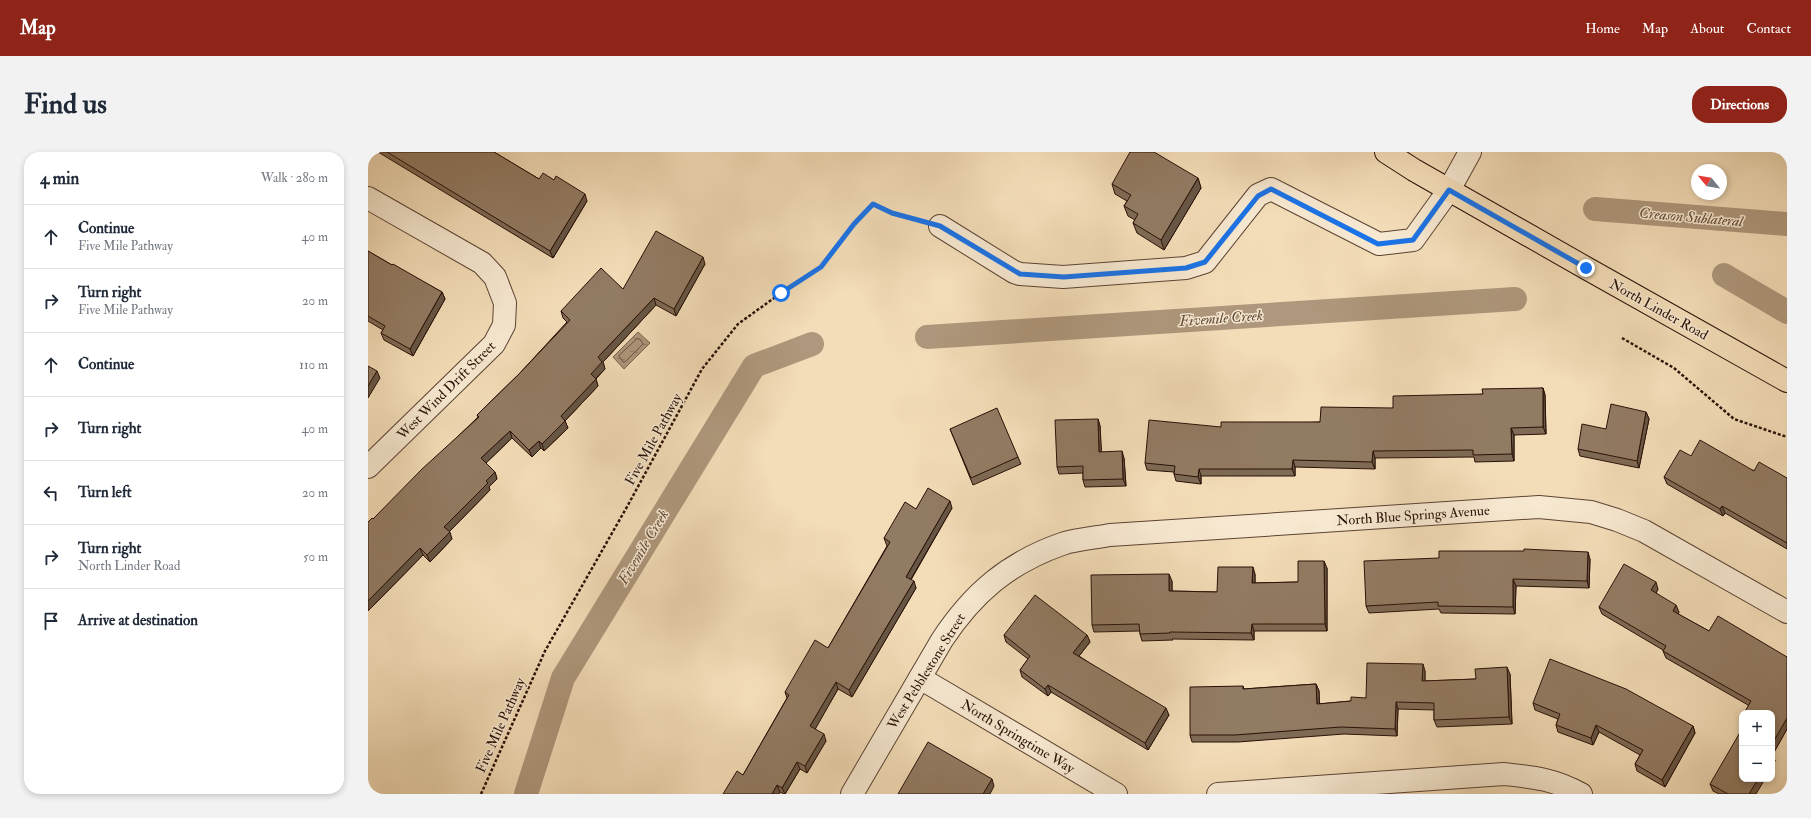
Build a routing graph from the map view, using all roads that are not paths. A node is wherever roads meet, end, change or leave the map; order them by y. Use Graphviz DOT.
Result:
graph roads {
  1 [pos="1386,152"];
  2 [pos="1470,152"];
  3 [pos="1449,190"];
  4 [pos="368,198"];
  5 [pos="940,226"];
  6 [pos="1787,381"];
  7 [pos="368,467"];
  8 [pos="1019,563"];
  9 [pos="1787,612"];
  10 [pos="920,678"];
  11 [pos="852,794"];
  12 [pos="1116,794"];
  13 [pos="1218,794"];
  14 [pos="1581,794"];
  1 -- 3 [label="main road, North Linder Road"];
  2 -- 3 [label="street"];
  3 -- 5 [label="street"];
  3 -- 6 [label="main road, North Linder Road"];
  4 -- 7 [label="street, West Wind Drift Street"];
  8 -- 9 [label="street, North Blue Springs Avenue"];
  8 -- 10 [label="street, West Pebblestone Street"];
  10 -- 11 [label="street, West Pebblestone Street"];
  10 -- 12 [label="street, North Springtime Way"];
  13 -- 14 [label="street"];
}
